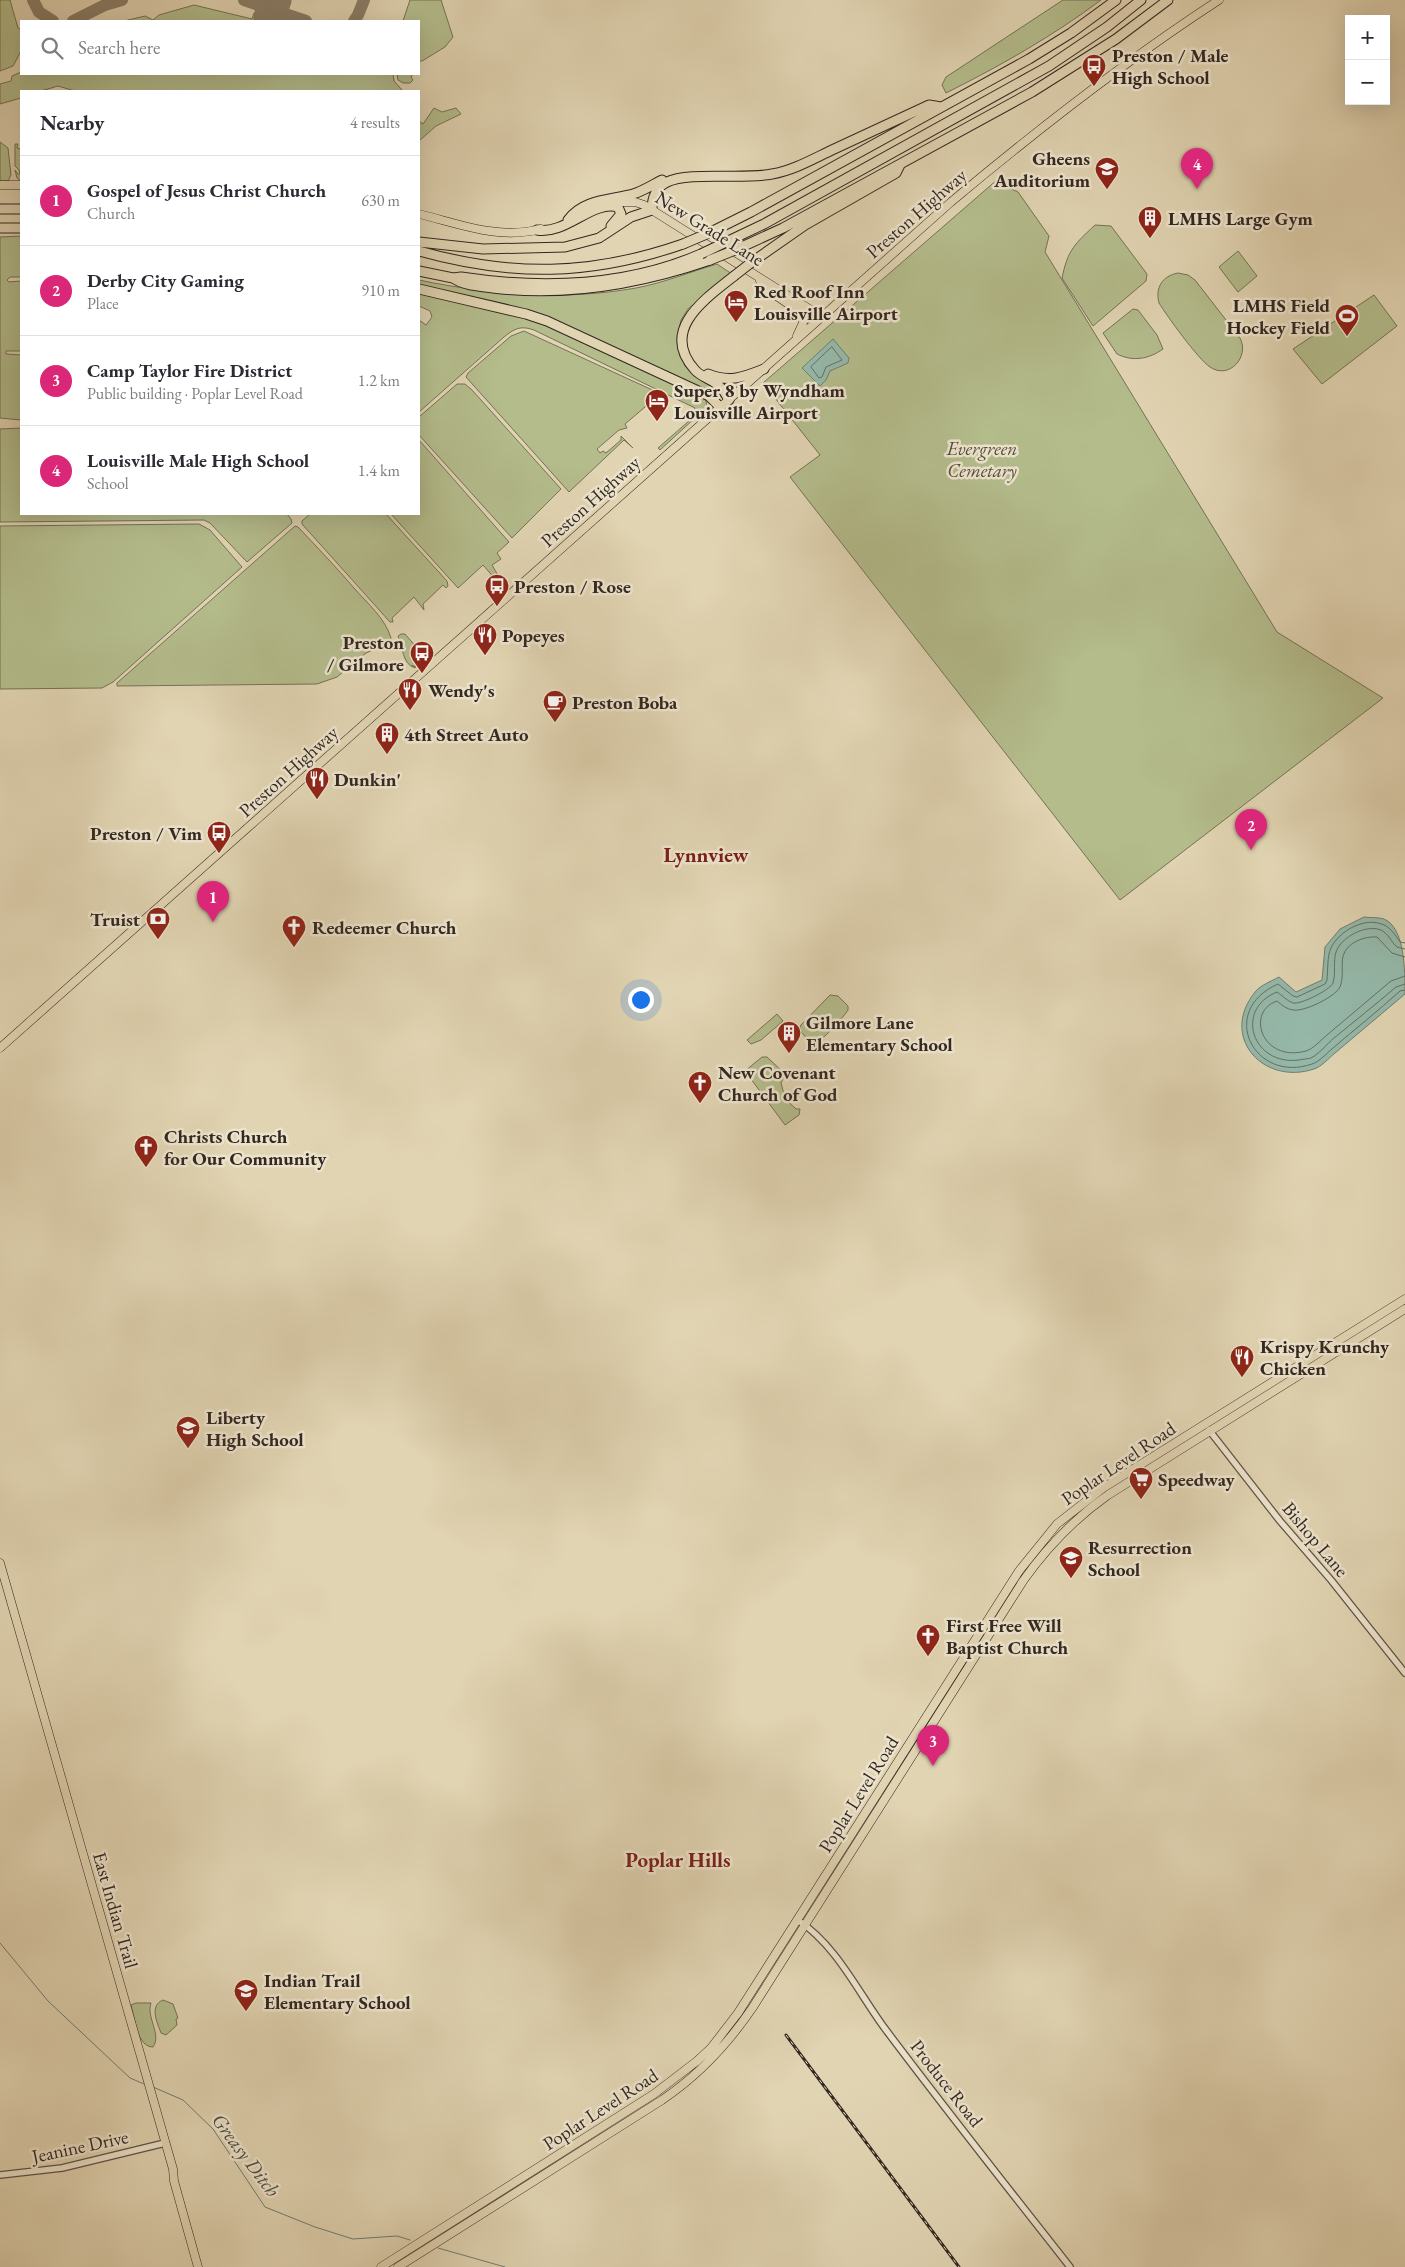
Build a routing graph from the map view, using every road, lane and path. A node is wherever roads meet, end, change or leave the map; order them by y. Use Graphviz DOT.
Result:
graph roads {
  1 [pos="1116,0"];
  2 [pos="1141,0"];
  3 [pos="1168,0"];
  4 [pos="1219,0"];
  5 [pos="941,107"];
  6 [pos="900,165"];
  7 [pos="730,177"];
  8 [pos="0,184"];
  9 [pos="20,185"];
  10 [pos="20,209"];
  11 [pos="0,210"];
  12 [pos="652,210"];
  13 [pos="420,214"];
  14 [pos="568,220"];
  15 [pos="0,228"];
  16 [pos="20,228"];
  17 [pos="537,230"];
  18 [pos="420,242"];
  19 [pos="560,246"];
  20 [pos="420,251"];
  21 [pos="420,271"];
  22 [pos="453,278"];
  23 [pos="759,278"];
  24 [pos="420,289"];
  25 [pos="822,317"];
  26 [pos="683,338"];
  27 [pos="792,344"];
  28 [pos="764,369"];
  29 [pos="728,400"];
  30 [pos="720,407"];
  31 [pos="0,1048"];
  32 [pos="1405,1299"];
  33 [pos="1405,1309"];
  34 [pos="1204,1425"];
  35 [pos="1211,1432"];
  36 [pos="0,1563"];
  37 [pos="1405,1673"];
  38 [pos="798,1921"];
  39 [pos="806,1926"];
  40 [pos="666,2086"];
  41 [pos="672,2093"];
  42 [pos="165,2142"];
  43 [pos="0,2175"];
  44 [pos="198,2267"];
  45 [pos="381,2267"];
  46 [pos="398,2267"];
  47 [pos="1070,2267"];
  1 -- 5 [label="highway"];
  2 -- 22 [label="highway, bridge"];
  3 -- 6 [label="highway"];
  4 -- 25 [label="main road, Preston Highway"];
  5 -- 7 [label="highway"];
  5 -- 20 [label="highway, bridge"];
  6 -- 22 [label="highway, bridge"];
  6 -- 26 [label="highway, bridge"];
  7 -- 12 [label="highway"];
  7 -- 14 [label="highway"];
  8 -- 9 [label="main road"];
  10 -- 11 [label="highway"];
  12 -- 14 [label="main road, New Grade Lane"];
  12 -- 19 [label="highway"];
  12 -- 23 [label="main road, New Grade Lane"];
  13 -- 17 [label="main road"];
  14 -- 17 [label="main road"];
  15 -- 16 [label="highway"];
  17 -- 19 [label="highway"];
  18 -- 19 [label="highway"];
  21 -- 22 [label="highway"];
  23 -- 25 [label="main road, New Grade Lane"];
  23 -- 27 [label="main road"];
  24 -- 30 [label="highway"];
  25 -- 27 [label="main road, Preston Highway"];
  26 -- 28 [label="highway"];
  26 -- 29 [label="highway"];
  27 -- 28 [label="main road, Preston Highway"];
  28 -- 29 [label="main road, Preston Highway"];
  29 -- 30 [label="main road, Preston Highway"];
  30 -- 31 [label="main road, Preston Highway"];
  32 -- 34 [label="main road, Poplar Level Road"];
  33 -- 35 [label="main road, Poplar Level Road"];
  34 -- 35 [label="street, Bishop Lane"];
  34 -- 38 [label="main road, Poplar Level Road"];
  35 -- 37 [label="street, Bishop Lane"];
  35 -- 39 [label="main road, Poplar Level Road"];
  36 -- 42 [label="main road, East Indian Trail"];
  38 -- 39 [label="street, Produce Road"];
  38 -- 40 [label="main road, Poplar Level Road"];
  39 -- 41 [label="main road, Poplar Level Road"];
  39 -- 47 [label="street, Produce Road"];
  40 -- 41 [label="main road"];
  40 -- 45 [label="main road, Poplar Level Road"];
  41 -- 46 [label="main road, Poplar Level Road"];
  42 -- 43 [label="street, Jeanine Drive"];
  42 -- 44 [label="main road, East Indian Trail"];
}
